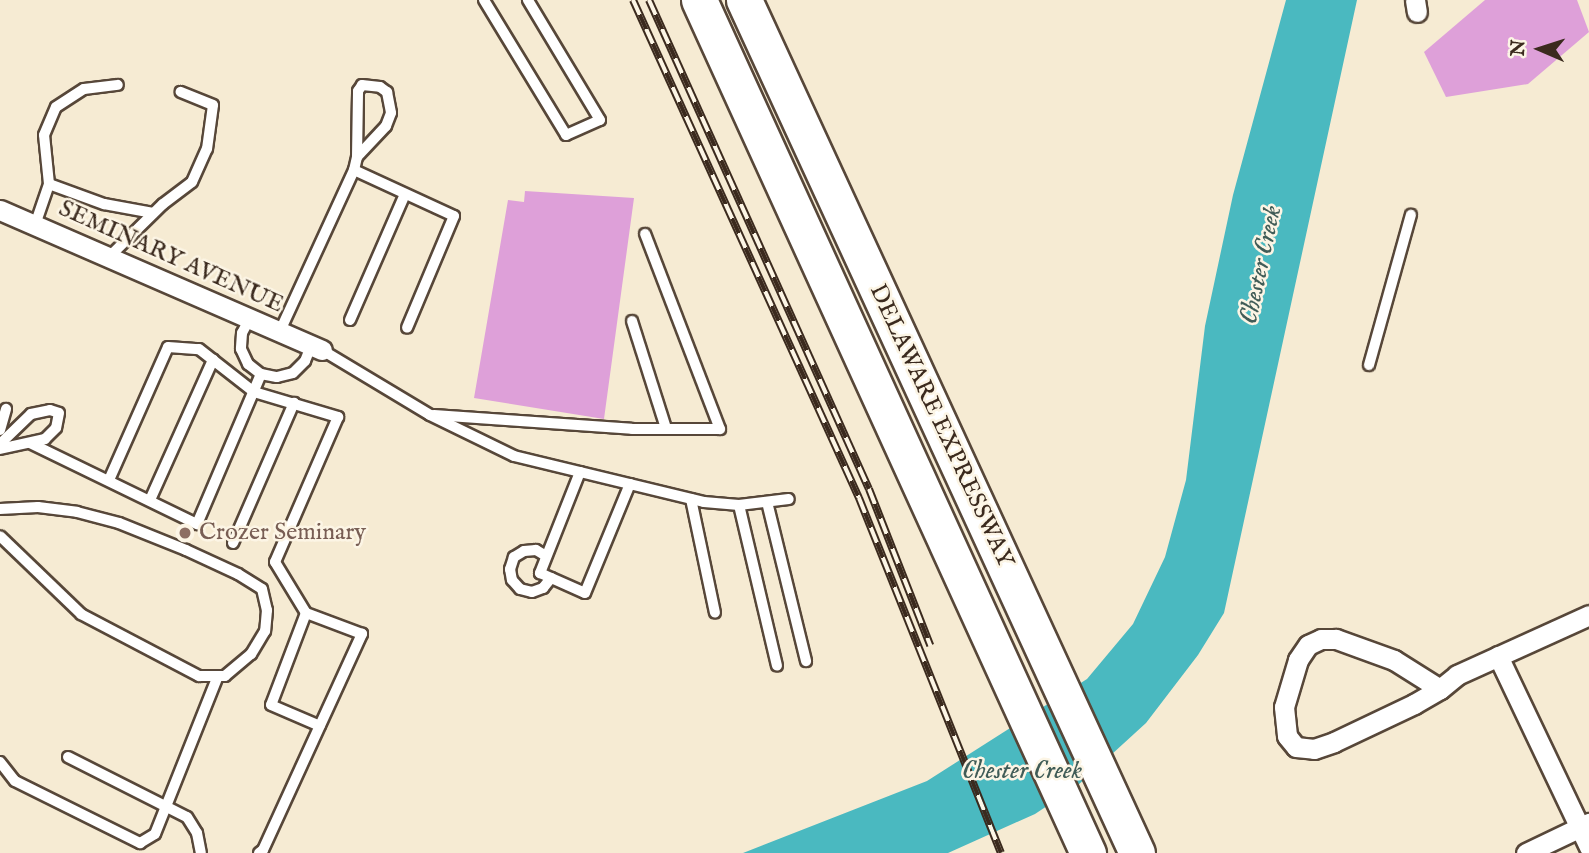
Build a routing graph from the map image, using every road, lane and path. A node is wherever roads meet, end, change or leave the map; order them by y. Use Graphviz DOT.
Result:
graph roads {
  1 [pos="484,0"];
  2 [pos="528,0"];
  3 [pos="699,0"];
  4 [pos="744,0"];
  5 [pos="118,85"];
  6 [pos="180,92"];
  7 [pos="357,157"];
  8 [pos="354,170"];
  9 [pos="49,184"];
  10 [pos="405,194"];
  11 [pos="0,210"];
  12 [pos="153,213"];
  13 [pos="1411,215"];
  14 [pos="35,225"];
  15 [pos="645,234"];
  16 [pos="110,257"];
  17 [pos="250,318"];
  18 [pos="350,320"];
  19 [pos="632,321"];
  20 [pos="407,328"];
  21 [pos="280,331"];
  22 [pos="316,348"];
  23 [pos="213,360"];
  24 [pos="1369,365"];
  25 [pos="261,374"];
  26 [pos="254,392"];
  27 [pos="294,403"];
  28 [pos="6,409"];
  29 [pos="430,415"];
  30 [pos="666,428"];
  31 [pos="0,430"];
  32 [pos="30,443"];
  33 [pos="0,446"];
  34 [pos="580,472"];
  35 [pos="109,480"];
  36 [pos="630,484"];
  37 [pos="691,499"];
  38 [pos="789,499"];
  39 [pos="150,500"];
  40 [pos="767,502"];
  41 [pos="739,505"];
  42 [pos="0,509"];
  43 [pos="0,536"];
  44 [pos="233,543"];
  45 [pos="546,556"];
  46 [pos="551,578"];
  47 [pos="306,613"];
  48 [pos="715,613"];
  49 [pos="1589,615"];
  50 [pos="1498,656"];
  51 [pos="806,661"];
  52 [pos="777,666"];
  53 [pos="218,676"];
  54 [pos="1440,689"];
  55 [pos="320,726"];
  56 [pos="68,757"];
  57 [pos="0,762"];
  58 [pos="166,806"];
  59 [pos="1584,826"];
  60 [pos="1589,847"];
  61 [pos="201,853"];
  62 [pos="259,853"];
  63 [pos="1088,853"];
  64 [pos="1138,853"];
  65 [pos="1526,853"];
  1 -- 2 [label="lane"];
  3 -- 63 [label="highway, DELAWARE EXPRESSWAY"];
  4 -- 64 [label="highway, DELAWARE EXPRESSWAY"];
  5 -- 9 [label="lane"];
  6 -- 12 [label="lane"];
  7 -- 7 [label="lane"];
  7 -- 8 [label="lane"];
  8 -- 10 [label="lane"];
  8 -- 21 [label="lane"];
  9 -- 12 [label="lane"];
  9 -- 14 [label="lane"];
  10 -- 18 [label="lane"];
  10 -- 20 [label="lane"];
  11 -- 14 [label="street, SEMINARY AVENUE"];
  12 -- 16 [label="lane"];
  13 -- 24 [label="lane"];
  14 -- 16 [label="street, SEMINARY AVENUE"];
  15 -- 30 [label="lane"];
  16 -- 17 [label="street, SEMINARY AVENUE"];
  17 -- 21 [label="street, SEMINARY AVENUE"];
  17 -- 25 [label="lane"];
  19 -- 30 [label="lane"];
  21 -- 22 [label="street, SEMINARY AVENUE"];
  22 -- 25 [label="lane"];
  22 -- 29 [label="lane"];
  23 -- 26 [label="lane"];
  23 -- 35 [label="lane"];
  23 -- 39 [label="lane"];
  25 -- 26 [label="lane"];
  26 -- 27 [label="lane"];
  26 -- 39 [label="lane"];
  27 -- 44 [label="lane"];
  27 -- 47 [label="lane"];
  28 -- 31 [label="lane"];
  29 -- 30 [label="lane"];
  29 -- 34 [label="lane"];
  32 -- 33 [label="lane"];
  32 -- 33 [label="lane"];
  32 -- 35 [label="lane"];
  34 -- 36 [label="lane"];
  34 -- 45 [label="lane"];
  35 -- 39 [label="lane"];
  36 -- 37 [label="lane"];
  36 -- 46 [label="lane"];
  37 -- 41 [label="lane"];
  37 -- 48 [label="lane"];
  38 -- 40 [label="lane"];
  40 -- 41 [label="lane"];
  40 -- 51 [label="lane"];
  41 -- 52 [label="lane"];
  42 -- 53 [label="lane"];
  43 -- 53 [label="lane"];
  45 -- 46 [label="lane"];
  45 -- 46 [label="lane"];
  47 -- 55 [label="lane"];
  47 -- 55 [label="lane"];
  49 -- 50 [label="street"];
  50 -- 54 [label="street"];
  50 -- 59 [label="street"];
  53 -- 58 [label="lane"];
  54 -- 54 [label="street"];
  55 -- 62 [label="lane"];
  56 -- 58 [label="lane"];
  57 -- 58 [label="lane"];
  58 -- 61 [label="lane"];
  59 -- 60 [label="street"];
  59 -- 65 [label="street"];
}
